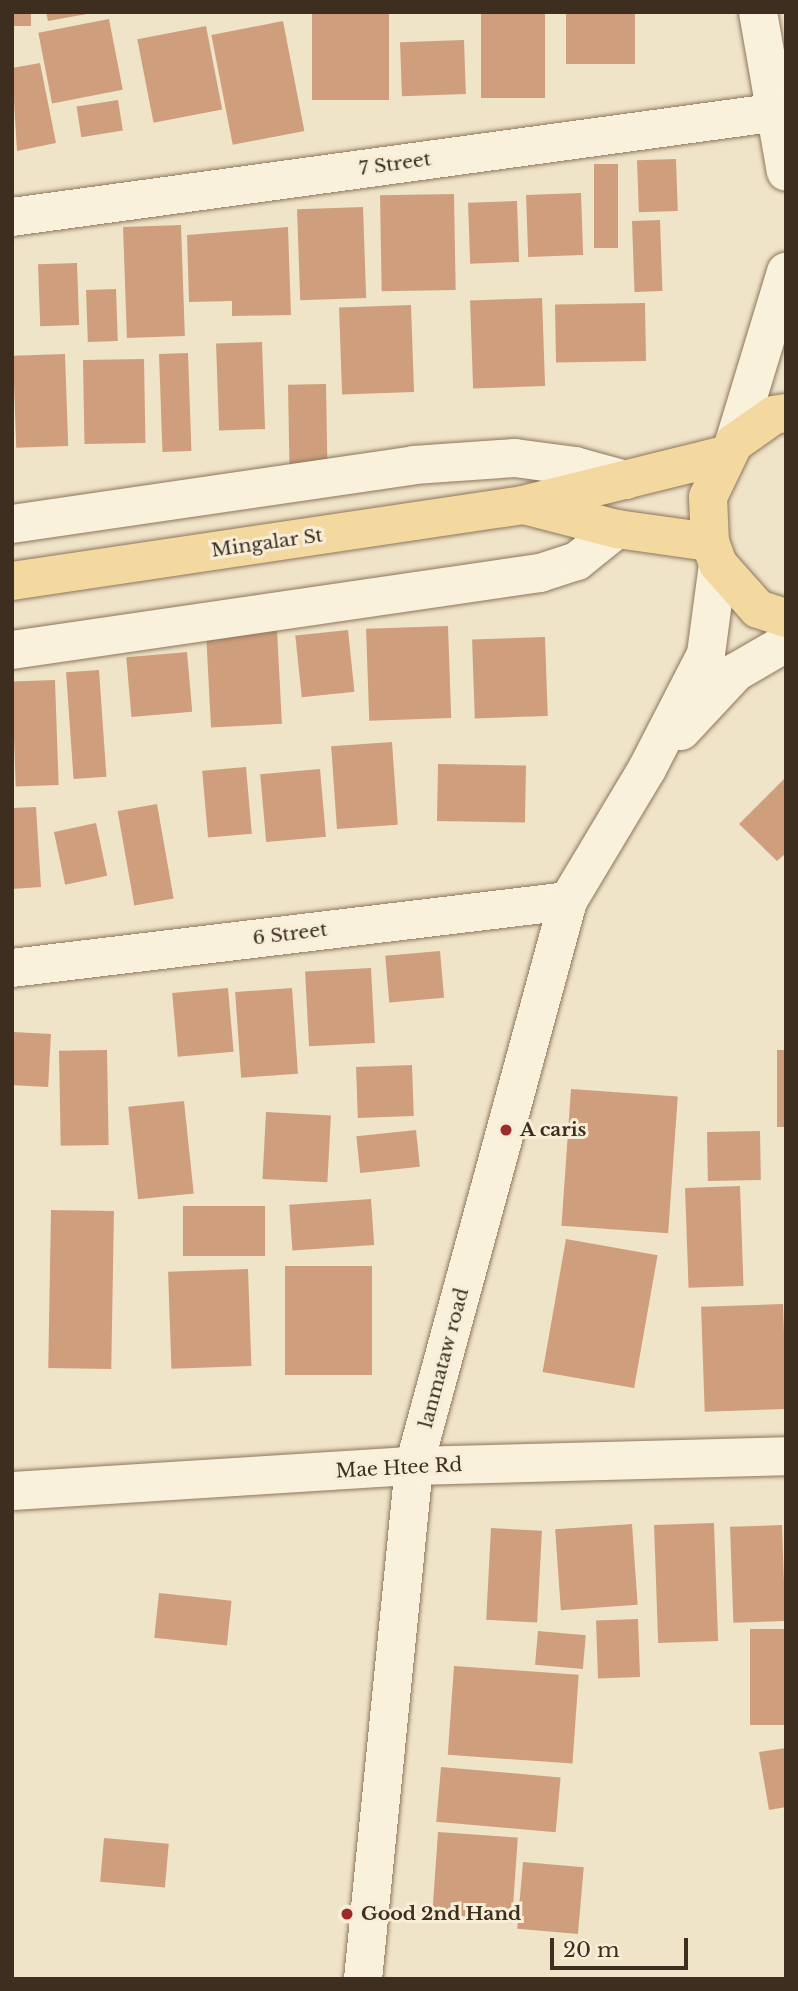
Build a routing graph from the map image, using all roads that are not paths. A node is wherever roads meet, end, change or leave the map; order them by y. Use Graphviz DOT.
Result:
graph roads {
  1 [pos="758,12"];
  2 [pos="779,112"];
  3 [pos="786,172"];
  4 [pos="12,217"];
  5 [pos="786,272"];
  6 [pos="786,412"];
  7 [pos="730,449"];
  8 [pos="626,480"];
  9 [pos="523,505"];
  10 [pos="12,524"];
  11 [pos="617,529"];
  12 [pos="713,553"];
  13 [pos="12,581"];
  14 [pos="786,618"];
  15 [pos="786,643"];
  16 [pos="12,650"];
  17 [pos="647,769"];
  18 [pos="568,901"];
  19 [pos="12,968"];
  20 [pos="786,1456"];
  21 [pos="414,1466"];
  22 [pos="12,1491"];
  23 [pos="363,1979"];
  1 -- 2 [label="street"];
  2 -- 3 [label="street"];
  2 -- 4 [label="street, 7 Street"];
  5 -- 7 [label="street"];
  6 -- 7 [label="main road"];
  7 -- 8 [label="main road, Mingalar St"];
  7 -- 12 [label="main road"];
  8 -- 9 [label="main road, Mingalar St"];
  8 -- 10 [label="street"];
  9 -- 11 [label="main road"];
  9 -- 13 [label="main road, Mingalar St"];
  11 -- 12 [label="main road"];
  11 -- 16 [label="street"];
  12 -- 14 [label="main road"];
  12 -- 17 [label="street"];
  15 -- 17 [label="street"];
  17 -- 18 [label="street, lanmataw road"];
  18 -- 19 [label="street, 6 Street"];
  18 -- 21 [label="street, lanmataw road"];
  20 -- 21 [label="street, Mae Htee Rd"];
  21 -- 22 [label="street, Mae Htee Rd"];
  21 -- 23 [label="street, lanmataw road"];
}
